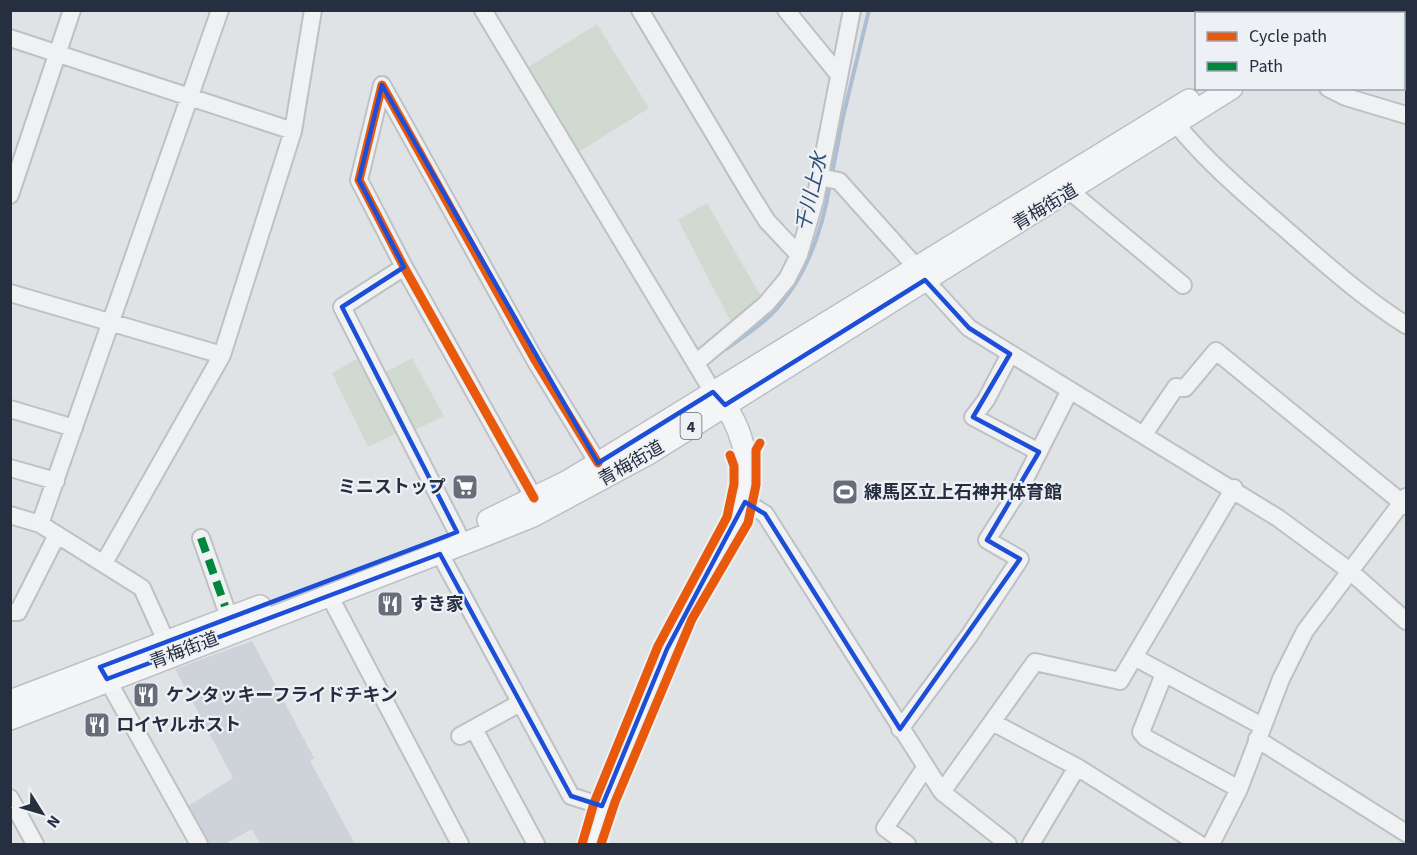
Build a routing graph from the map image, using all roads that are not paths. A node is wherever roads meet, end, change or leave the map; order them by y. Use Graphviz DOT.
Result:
graph roads {
  1 [pos="72,10"];
  2 [pos="220,10"];
  3 [pos="313,10"];
  4 [pos="640,10"];
  5 [pos="786,10"];
  6 [pos="852,10"];
  7 [pos="488,12"];
  8 [pos="10,38"];
  9 [pos="58,54"];
  10 [pos="839,75"];
  11 [pos="1204,90"];
  12 [pos="1229,90"];
  13 [pos="1332,90"];
  14 [pos="189,97"];
  15 [pos="1407,115"];
  16 [pos="1177,125"];
  17 [pos="293,131"];
  18 [pos="828,178"];
  19 [pos="1071,192"];
  20 [pos="10,195"];
  21 [pos="799,255"];
  22 [pos="404,267"];
  23 [pos="921,274"];
  24 [pos="1183,285"];
  25 [pos="10,292"];
  26 [pos="112,323"];
  27 [pos="1407,325"];
  28 [pos="1010,354"];
  29 [pos="222,356"];
  30 [pos="697,362"];
  31 [pos="1070,392"];
  32 [pos="719,399"];
  33 [pos="10,408"];
  34 [pos="74,428"];
  35 [pos="1144,434"];
  36 [pos="1039,452"];
  37 [pos="598,463"];
  38 [pos="10,468"];
  39 [pos="56,481"];
  40 [pos="1234,488"];
  41 [pos="534,498"];
  42 [pos="744,501"];
  43 [pos="1405,502"];
  44 [pos="10,515"];
  45 [pos="40,524"];
  46 [pos="457,532"];
  47 [pos="57,534"];
  48 [pos="201,538"];
  49 [pos="440,554"];
  50 [pos="104,563"];
  51 [pos="1350,571"];
  52 [pos="329,595"];
  53 [pos="225,606"];
  54 [pos="10,612"];
  55 [pos="1407,621"];
  56 [pos="166,641"];
  57 [pos="1134,657"];
  58 [pos="104,673"];
  59 [pos="1164,674"];
  60 [pos="10,701"];
  61 [pos="520,703"];
  62 [pos="10,719"];
  63 [pos="992,722"];
  64 [pos="900,729"];
  65 [pos="1260,732"];
  66 [pos="1077,767"];
  67 [pos="925,768"];
  68 [pos="1239,789"];
  69 [pos="942,792"];
  70 [pos="10,798"];
  71 [pos="602,806"];
  72 [pos="1407,833"];
  73 [pos="35,844"];
  74 [pos="199,844"];
  75 [pos="460,844"];
  76 [pos="536,844"];
  77 [pos="592,844"];
  78 [pos="907,844"];
  79 [pos="1008,844"];
  80 [pos="1031,844"];
  81 [pos="1199,844"];
  82 [pos="1212,844"];
  1 -- 9 [label="street"];
  2 -- 14 [label="street"];
  3 -- 17 [label="street"];
  4 -- 21 [label="street"];
  5 -- 10 [label="street"];
  6 -- 10 [label="street"];
  7 -- 30 [label="street"];
  8 -- 9 [label="street"];
  9 -- 14 [label="street"];
  9 -- 20 [label="street"];
  10 -- 18 [label="street"];
  11 -- 23 [label="main road, 青梅街道 / 4"];
  12 -- 16 [label="main road, 青梅街道 / 4"];
  13 -- 15 [label="street"];
  14 -- 17 [label="street"];
  14 -- 26 [label="street"];
  16 -- 19 [label="main road, 青梅街道 / 4"];
  16 -- 27 [label="street"];
  17 -- 29 [label="street"];
  18 -- 21 [label="street"];
  18 -- 23 [label="street"];
  19 -- 23 [label="main road, 青梅街道 / 4"];
  19 -- 24 [label="street"];
  21 -- 30 [label="street"];
  22 -- 37 [label="street"];
  22 -- 41 [label="street"];
  22 -- 46 [label="street"];
  23 -- 28 [label="street"];
  23 -- 32 [label="main road, 青梅街道 / 4"];
  25 -- 26 [label="street"];
  26 -- 29 [label="street"];
  26 -- 34 [label="street"];
  28 -- 31 [label="street"];
  28 -- 36 [label="street"];
  29 -- 50 [label="street"];
  30 -- 32 [label="street"];
  31 -- 35 [label="street"];
  31 -- 36 [label="street"];
  32 -- 37 [label="main road, 青梅街道 / 4"];
  32 -- 42 [label="main road"];
  32 -- 49 [label="main road, 青梅街道 / 4"];
  33 -- 34 [label="street"];
  34 -- 39 [label="street"];
  35 -- 40 [label="street"];
  35 -- 43 [label="street"];
  36 -- 64 [label="street"];
  37 -- 41 [label="main road, 青梅街道 / 4"];
  38 -- 39 [label="street"];
  39 -- 45 [label="street"];
  40 -- 51 [label="street"];
  40 -- 57 [label="street"];
  41 -- 46 [label="main road, 青梅街道 / 4"];
  42 -- 64 [label="street"];
  42 -- 71 [label="main road"];
  43 -- 51 [label="street"];
  44 -- 45 [label="street"];
  45 -- 47 [label="street"];
  46 -- 56 [label="main road, 青梅街道 / 4"];
  47 -- 50 [label="street"];
  47 -- 54 [label="street"];
  48 -- 53 [label="street"];
  49 -- 52 [label="main road, 青梅街道 / 4"];
  49 -- 61 [label="street"];
  50 -- 56 [label="street"];
  51 -- 55 [label="street"];
  51 -- 65 [label="street"];
  52 -- 58 [label="main road, 青梅街道 / 4"];
  52 -- 75 [label="street"];
  56 -- 58 [label="main road, 青梅街道 / 4"];
  57 -- 59 [label="street"];
  57 -- 63 [label="street"];
  58 -- 60 [label="main road, 青梅街道 / 4"];
  58 -- 62 [label="main road, 青梅街道 / 4"];
  58 -- 74 [label="street"];
  59 -- 65 [label="street"];
  59 -- 68 [label="street"];
  61 -- 71 [label="street"];
  61 -- 76 [label="street"];
  63 -- 66 [label="street"];
  63 -- 69 [label="street"];
  64 -- 67 [label="street"];
  65 -- 68 [label="street"];
  65 -- 72 [label="street"];
  66 -- 80 [label="street"];
  66 -- 81 [label="street"];
  67 -- 69 [label="street"];
  67 -- 78 [label="street"];
  68 -- 82 [label="street"];
  69 -- 79 [label="street"];
  70 -- 73 [label="street"];
  71 -- 77 [label="main road"];
}
